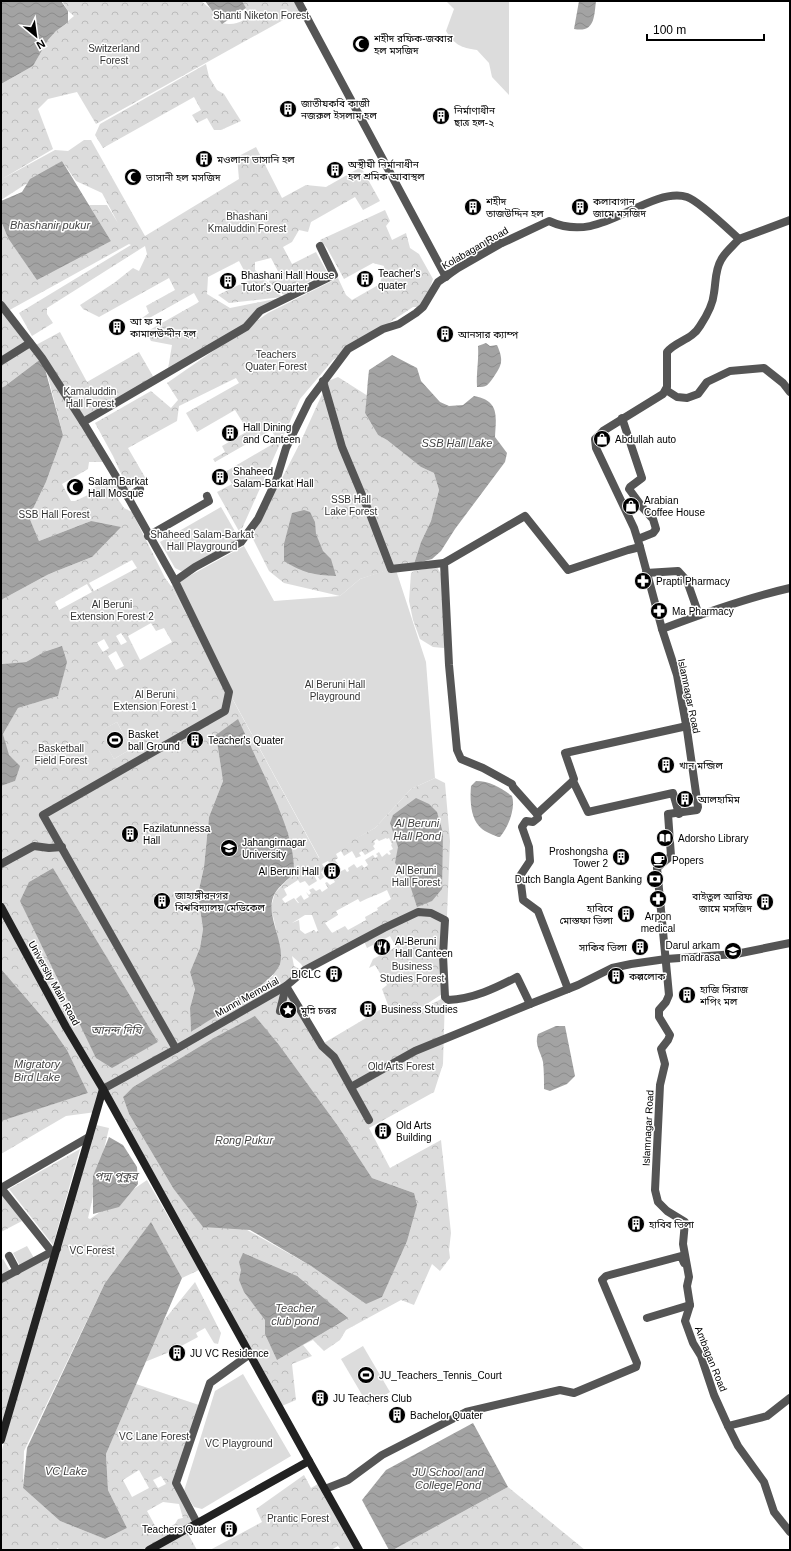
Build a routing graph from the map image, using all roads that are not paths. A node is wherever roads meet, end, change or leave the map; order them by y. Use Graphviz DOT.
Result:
graph roads {
  1 [pos="298,1"];
  2 [pos="790,220"];
  3 [pos="739,239"];
  4 [pos="320,246"];
  5 [pos="446,277"];
  6 [pos="1,305"];
  7 [pos="30,343"];
  8 [pos="1,361"];
  9 [pos="322,381"];
  10 [pos="666,390"];
  11 [pos="790,392"];
  12 [pos="622,418"];
  13 [pos="83,422"];
  14 [pos="140,489"];
  15 [pos="207,496"];
  16 [pos="128,497"];
  17 [pos="148,536"];
  18 [pos="638,539"];
  19 [pos="640,547"];
  20 [pos="444,563"];
  21 [pos="646,573"];
  22 [pos="175,581"];
  23 [pos="790,588"];
  24 [pos="699,615"];
  25 [pos="662,629"];
  26 [pos="687,726"];
  27 [pos="572,781"];
  28 [pos="537,814"];
  29 [pos="678,814"];
  30 [pos="62,847"];
  31 [pos="1,864"];
  32 [pos="1,907"];
  33 [pos="790,943"];
  34 [pos="666,959"];
  35 [pos="286,986"];
  36 [pos="568,990"];
  37 [pos="530,1004"];
  38 [pos="280,1011"];
  39 [pos="176,1049"];
  40 [pos="351,1087"];
  41 [pos="103,1089"];
  42 [pos="369,1120"];
  43 [pos="89,1137"];
  44 [pos="656,1190"];
  45 [pos="54,1251"];
  46 [pos="9,1256"];
  47 [pos="17,1271"];
  48 [pos="688,1271"];
  49 [pos="1,1279"];
  50 [pos="690,1306"];
  51 [pos="647,1318"];
  52 [pos="250,1354"];
  53 [pos="790,1398"];
  54 [pos="728,1426"];
  55 [pos="1,1440"];
  56 [pos="309,1460"];
  57 [pos="325,1489"];
  58 [pos="197,1523"];
  59 [pos="790,1532"];
  60 [pos="148,1550"];
  61 [pos="359,1550"];
  1 -- 5 [label="street"];
  2 -- 3 [label="street"];
  3 -- 5 [label="street, Kolabagan Road"];
  3 -- 10 [label="street"];
  4 -- 13 [label="street"];
  5 -- 9 [label="street, Kolabagan Road"];
  6 -- 7 [label="street"];
  7 -- 8 [label="street"];
  7 -- 13 [label="street"];
  9 -- 20 [label="street"];
  9 -- 22 [label="street, Kolabagan Road"];
  10 -- 11 [label="street"];
  10 -- 12 [label="street"];
  12 -- 18 [label="street, Islamnagar Road"];
  12 -- 18 [label="street"];
  13 -- 16 [label="street"];
  14 -- 16 [label="street"];
  15 -- 17 [label="street"];
  16 -- 17 [label="street"];
  17 -- 22 [label="street"];
  18 -- 19 [label="street, Islamnagar Road"];
  19 -- 20 [label="street"];
  19 -- 21 [label="street, Islamnagar Road"];
  20 -- 28 [label="street"];
  21 -- 24 [label="street"];
  21 -- 25 [label="street, Islamnagar Road"];
  22 -- 30 [label="street"];
  23 -- 24 [label="street"];
  24 -- 25 [label="street"];
  25 -- 26 [label="street, Islamnagar Road"];
  26 -- 27 [label="street"];
  26 -- 29 [label="street, Islamnagar Road"];
  27 -- 28 [label="street"];
  27 -- 29 [label="street"];
  28 -- 36 [label="street"];
  29 -- 34 [label="street, Islamnagar Road"];
  30 -- 31 [label="street"];
  30 -- 39 [label="street"];
  32 -- 41 [label="street, University Main Road"];
  33 -- 34 [label="street"];
  34 -- 36 [label="street"];
  34 -- 44 [label="street, Islamnagar Road"];
  35 -- 37 [label="street"];
  35 -- 38 [label="street"];
  35 -- 39 [label="street, Munni Memorial"];
  35 -- 40 [label="street, Munni Memorial"];
  36 -- 37 [label="street"];
  37 -- 40 [label="street"];
  39 -- 41 [label="street, Munni Memorial"];
  40 -- 42 [label="street, Munni Memorial"];
  41 -- 43 [label="street"];
  41 -- 52 [label="street, University Main Road"];
  43 -- 45 [label="street"];
  43 -- 45 [label="street"];
  44 -- 48 [label="street, Ambagan Road"];
  45 -- 47 [label="street"];
  45 -- 55 [label="street"];
  46 -- 47 [label="street"];
  47 -- 49 [label="street"];
  48 -- 50 [label="street, Ambagan Road"];
  48 -- 57 [label="street"];
  50 -- 51 [label="street"];
  50 -- 54 [label="street, Ambagan Road"];
  52 -- 56 [label="street, University Main Road"];
  52 -- 58 [label="street"];
  53 -- 54 [label="street"];
  54 -- 59 [label="street, Ambagan Road"];
  56 -- 57 [label="street, University Main Road"];
  56 -- 58 [label="street"];
  57 -- 61 [label="street, University Main Road"];
  58 -- 60 [label="street"];
}
